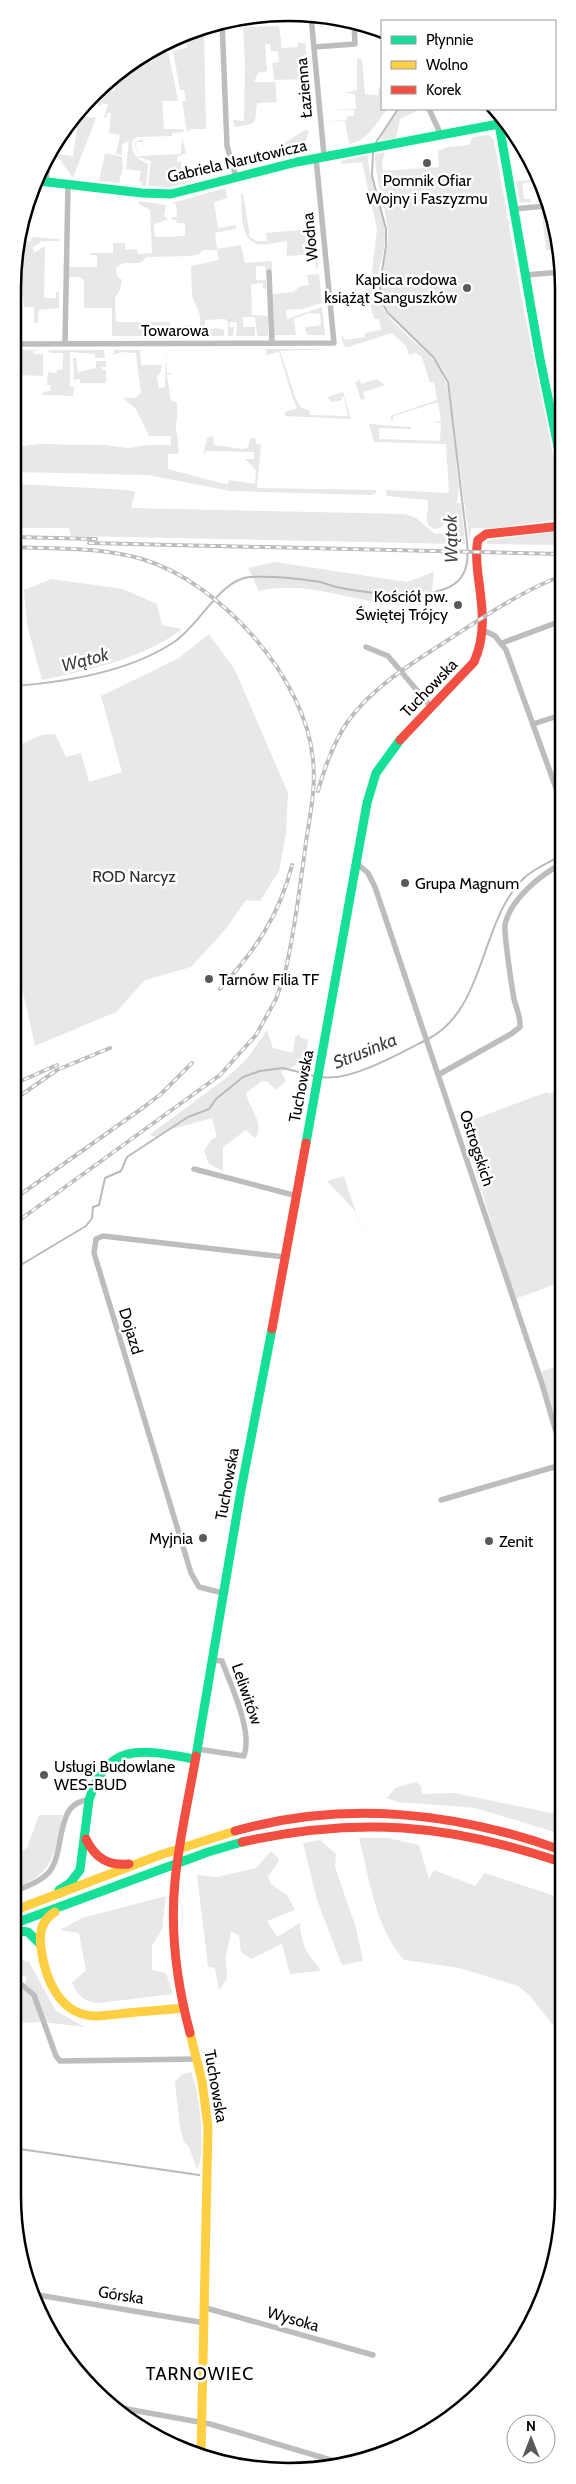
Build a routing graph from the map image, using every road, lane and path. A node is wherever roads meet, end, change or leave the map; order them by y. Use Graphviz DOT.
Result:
graph roads {
  1 [pos="312,23"];
  2 [pos="222,29"];
  3 [pos="354,29"];
  4 [pos="314,47"];
  5 [pos="429,110"];
  6 [pos="499,124"];
  7 [pos="502,128"];
  8 [pos="441,135"];
  9 [pos="320,157"];
  10 [pos="236,178"];
  11 [pos="44,181"];
  12 [pos="68,184"];
  13 [pos="542,206"];
  14 [pos="513,209"];
  15 [pos="269,272"];
  16 [pos="554,273"];
  17 [pos="526,275"];
  18 [pos="272,343"];
  19 [pos="334,343"];
  20 [pos="21,344"];
  21 [pos="65,344"];
  22 [pos="555,428"];
  23 [pos="555,527"];
  24 [pos="555,623"];
  25 [pos="485,631"];
  26 [pos="502,643"];
  27 [pos="366,647"];
  28 [pos="431,708"];
  29 [pos="555,716"];
  30 [pos="533,724"];
  31 [pos="555,781"];
  32 [pos="355,862"];
  33 [pos="555,867"];
  34 [pos="438,1075"];
  35 [pos="194,1169"];
  36 [pos="297,1196"];
  37 [pos="285,1257"];
  38 [pos="555,1428"];
  39 [pos="555,1467"];
  40 [pos="441,1500"];
  41 [pos="223,1593"];
  42 [pos="213,1660"];
  43 [pos="196,1754"];
  44 [pos="90,1800"];
  45 [pos="86,1839"];
  46 [pos="555,1848"];
  47 [pos="151,1860"];
  48 [pos="555,1860"];
  49 [pos="21,1889"];
  50 [pos="37,1902"];
  51 [pos="73,1902"];
  52 [pos="21,1908"];
  53 [pos="21,1921"];
  54 [pos="21,1931"];
  55 [pos="40,1944"];
  56 [pos="21,1986"];
  57 [pos="184,2008"];
  58 [pos="197,2059"];
  59 [pos="41,2295"];
  60 [pos="206,2308"];
  61 [pos="205,2323"];
  62 [pos="373,2355"];
  63 [pos="128,2409"];
  64 [pos="202,2423"];
  65 [pos="202,2449"];
  66 [pos="328,2459"];
  1 -- 4 [label="street, Łazienna"];
  2 -- 10 [label="street"];
  3 -- 4 [label="street, Łazienna"];
  4 -- 9 [label="street, Łazienna"];
  5 -- 8 [label="street"];
  6 -- 8 [label="main road, Gabriela Narutowicza"];
  7 -- 14 [label="main road"];
  8 -- 9 [label="main road, Gabriela Narutowicza"];
  9 -- 10 [label="main road, Gabriela Narutowicza"];
  9 -- 19 [label="street, Wodna"];
  10 -- 12 [label="main road, Gabriela Narutowicza"];
  11 -- 12 [label="main road, Gabriela Narutowicza"];
  12 -- 21 [label="street"];
  13 -- 14 [label="street"];
  14 -- 17 [label="main road"];
  15 -- 18 [label="street"];
  16 -- 17 [label="street"];
  17 -- 22 [label="main road"];
  18 -- 19 [label="street, Towarowa"];
  18 -- 21 [label="street, Towarowa"];
  20 -- 21 [label="street, Towarowa"];
  23 -- 25 [label="main road, Tuchowska"];
  24 -- 26 [label="street"];
  25 -- 26 [label="street"];
  25 -- 28 [label="main road, Tuchowska"];
  26 -- 30 [label="street"];
  27 -- 28 [label="street"];
  28 -- 32 [label="main road, Tuchowska"];
  29 -- 30 [label="street"];
  30 -- 31 [label="street"];
  32 -- 34 [label="street, Ostrogskich"];
  32 -- 36 [label="main road, Tuchowska"];
  33 -- 34 [label="street"];
  34 -- 38 [label="street, Ostrogskich"];
  35 -- 36 [label="street"];
  36 -- 37 [label="main road, Tuchowska"];
  37 -- 41 [label="main road, Tuchowska"];
  37 -- 41 [label="street, Dojazd"];
  39 -- 40 [label="street"];
  41 -- 42 [label="main road, Tuchowska"];
  42 -- 43 [label="main road, Tuchowska"];
  42 -- 43 [label="street, Leliwitów"];
  43 -- 44 [label="main road"];
  43 -- 57 [label="main road, Tuchowska"];
  44 -- 45 [label="main road"];
  44 -- 49 [label="street"];
  45 -- 47 [label="main road"];
  45 -- 50 [label="main road"];
  46 -- 47 [label="main road"];
  47 -- 50 [label="main road"];
  48 -- 51 [label="main road"];
  50 -- 52 [label="main road"];
  51 -- 53 [label="main road"];
  51 -- 55 [label="main road"];
  54 -- 55 [label="main road"];
  55 -- 57 [label="main road"];
  56 -- 58 [label="street"];
  57 -- 58 [label="main road, Tuchowska"];
  58 -- 60 [label="main road, Tuchowska"];
  59 -- 61 [label="street, Górska"];
  60 -- 61 [label="main road, Tuchowska"];
  60 -- 62 [label="street, Wysoka"];
  61 -- 64 [label="main road, Tuchowska"];
  63 -- 64 [label="street"];
  64 -- 65 [label="main road, Tuchowska"];
  64 -- 66 [label="street"];
}
